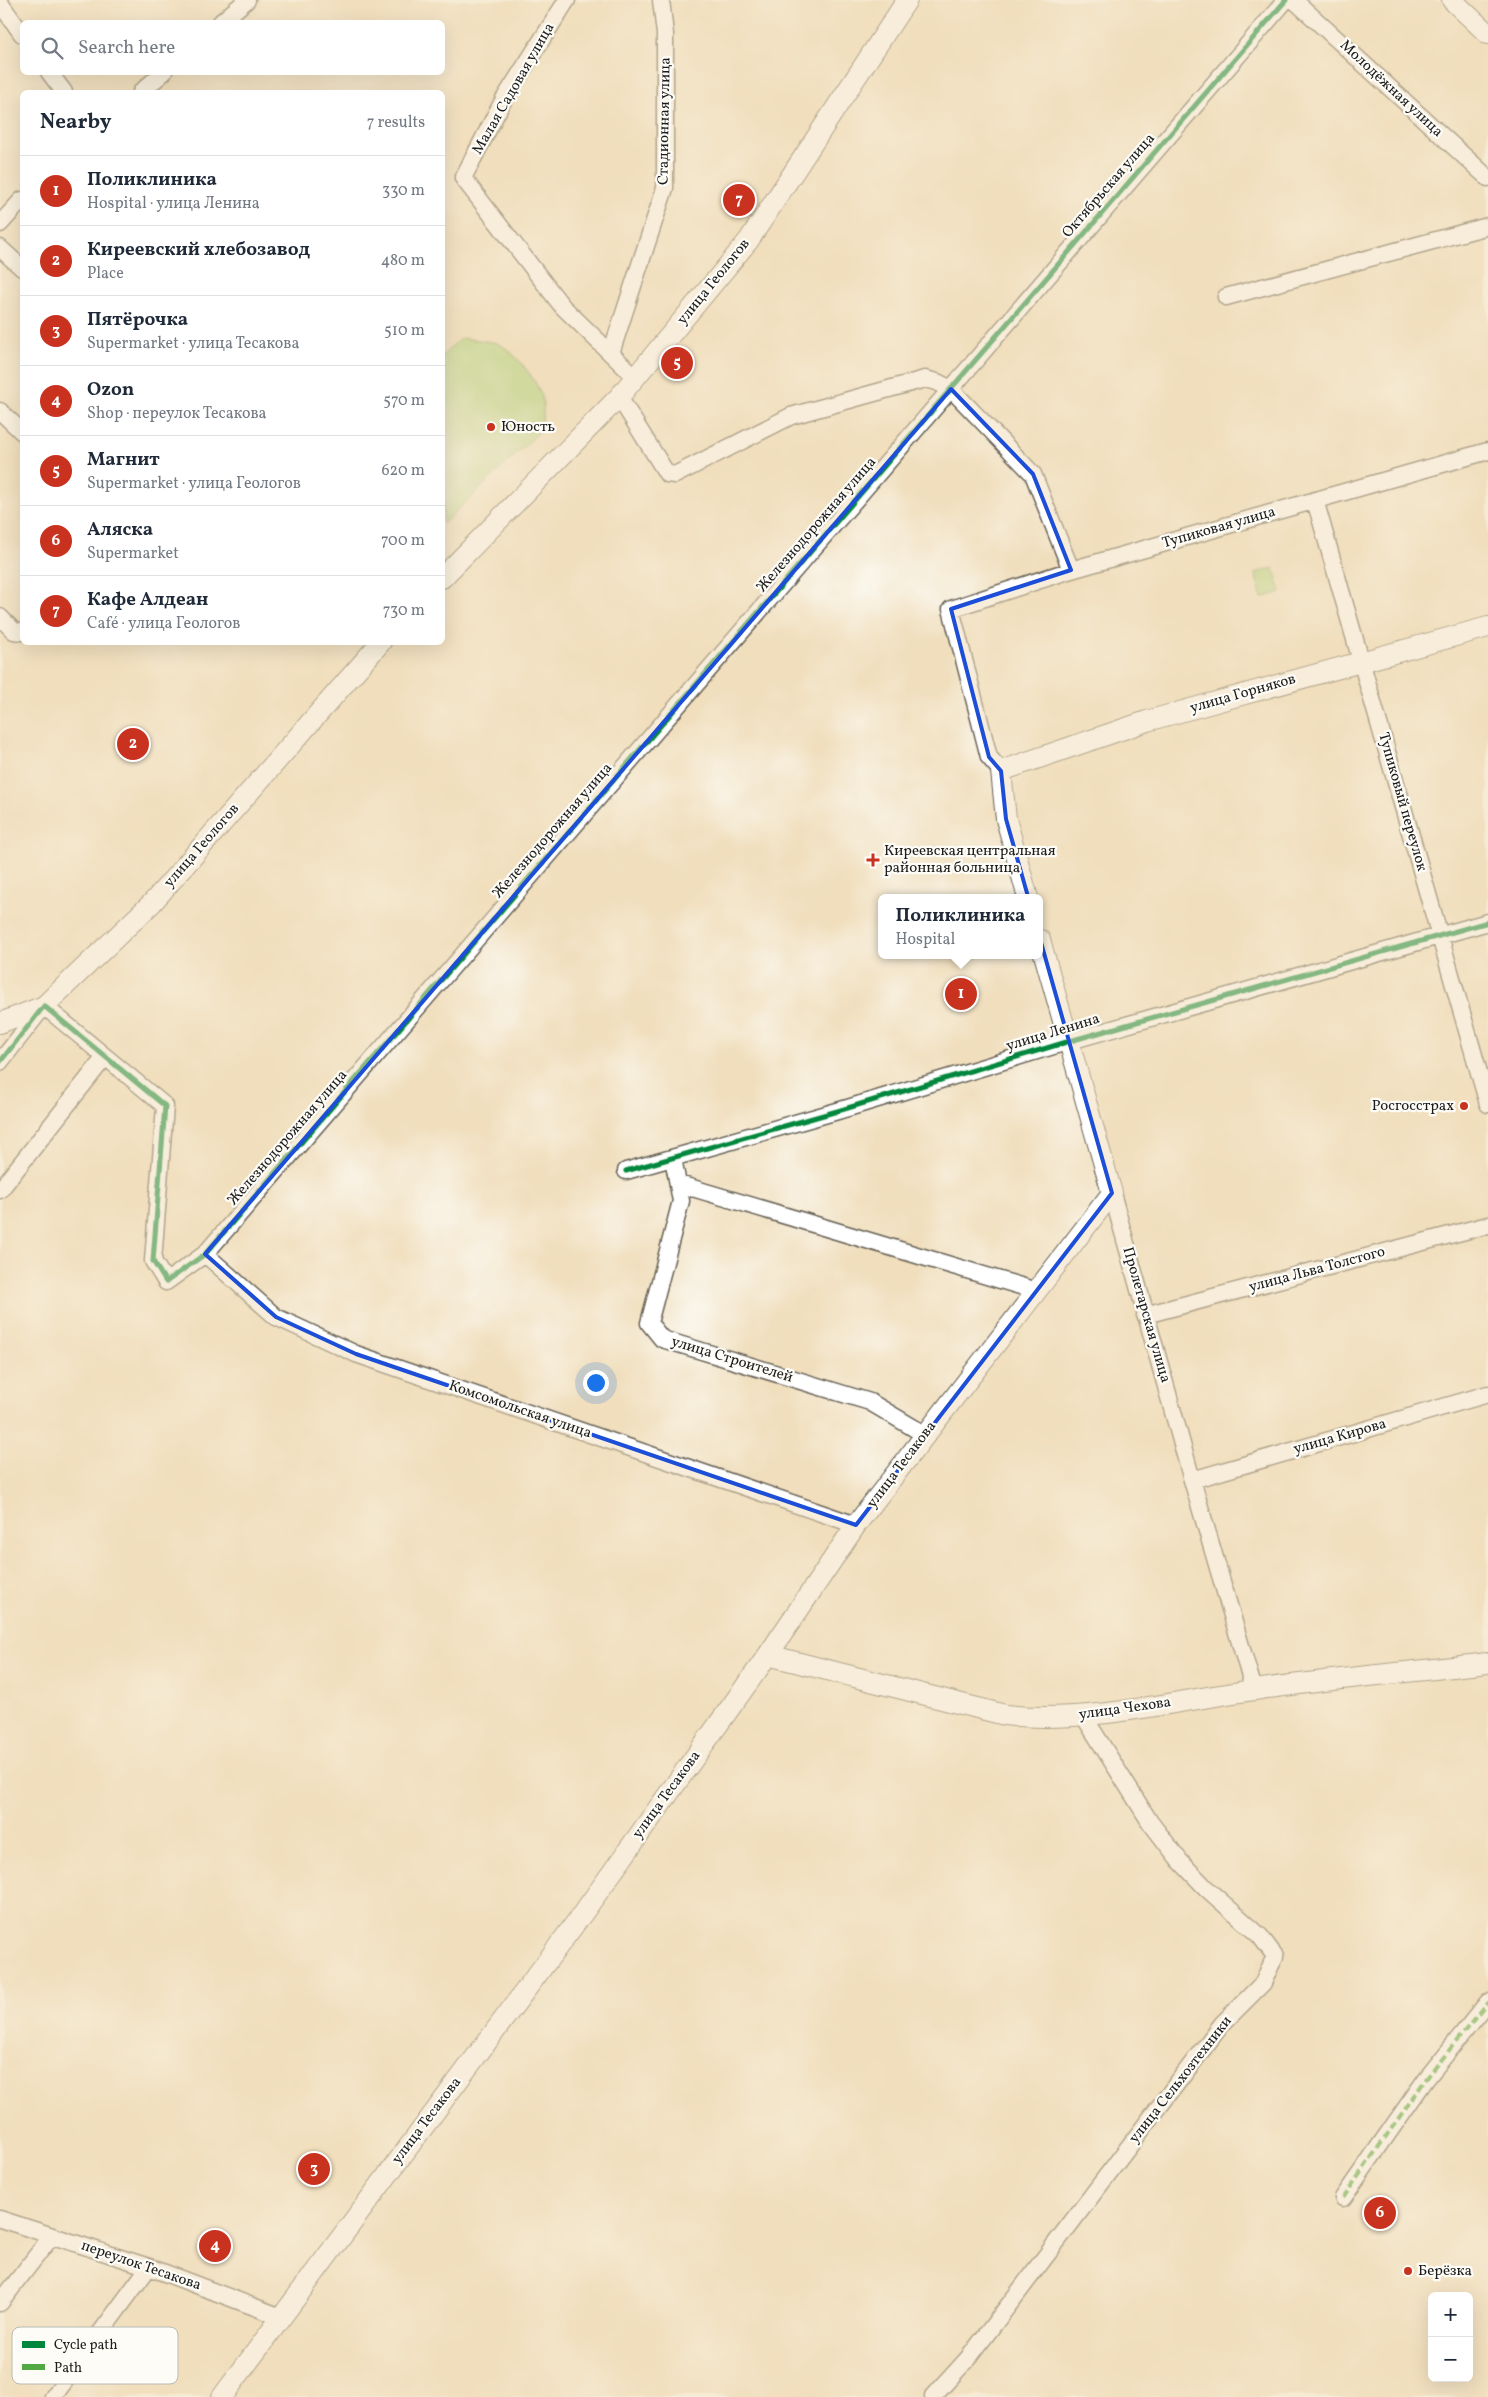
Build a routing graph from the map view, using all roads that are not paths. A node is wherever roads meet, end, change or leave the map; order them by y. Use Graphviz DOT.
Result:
graph roads {
  1 [pos="247,0"];
  2 [pos="567,0"];
  3 [pos="661,0"];
  4 [pos="907,0"];
  5 [pos="1286,0"];
  6 [pos="1294,0"];
  7 [pos="1452,0"];
  8 [pos="0,2"];
  9 [pos="223,20"];
  10 [pos="20,31"];
  11 [pos="1488,34"];
  12 [pos="52,75"];
  13 [pos="161,75"];
  14 [pos="63,90"];
  15 [pos="143,90"];
  16 [pos="1488,178"];
  17 [pos="20,202"];
  18 [pos="0,224"];
  19 [pos="1488,226"];
  20 [pos="0,248"];
  21 [pos="20,266"];
  22 [pos="1226,297"];
  23 [pos="612,353"];
  24 [pos="635,377"];
  25 [pos="951,389"];
  26 [pos="619,397"];
  27 [pos="0,411"];
  28 [pos="20,430"];
  29 [pos="1488,451"];
  30 [pos="1315,500"];
  31 [pos="1071,570"];
  32 [pos="445,575"];
  33 [pos="0,617"];
  34 [pos="1488,627"];
  35 [pos="20,632"];
  36 [pos="378,645"];
  37 [pos="1362,660"];
  38 [pos="1001,771"];
  39 [pos="1027,894"];
  40 [pos="1488,922"];
  41 [pos="1440,936"];
  42 [pos="1043,950"];
  43 [pos="44,1006"];
  44 [pos="0,1023"];
  45 [pos="1070,1041"];
  46 [pos="105,1057"];
  47 [pos="0,1062"];
  48 [pos="1488,1104"];
  49 [pos="672,1158"];
  50 [pos="626,1171"];
  51 [pos="679,1184"];
  52 [pos="0,1190"];
  53 [pos="1112,1193"];
  54 [pos="1488,1224"];
  55 [pos="204,1254"];
  56 [pos="1037,1291"];
  57 [pos="1146,1315"];
  58 [pos="1488,1394"];
  59 [pos="924,1434"];
  60 [pos="1192,1480"];
  61 [pos="856,1525"];
  62 [pos="768,1655"];
  63 [pos="1488,1663"];
  64 [pos="1254,1690"];
  65 [pos="1083,1715"];
  66 [pos="1488,2002"];
  67 [pos="1343,2198"];
  68 [pos="0,2219"];
  69 [pos="50,2237"];
  70 [pos="149,2267"];
  71 [pos="0,2303"];
  72 [pos="281,2317"];
  73 [pos="105,2327"];
  74 [pos="63,2384"];
  75 [pos="53,2397"];
  76 [pos="222,2397"];
  77 [pos="933,2397"];
  1 -- 9 [label="street"];
  2 -- 23 [label="street, Малая Садовая улица"];
  3 -- 23 [label="street, Стадионная улица"];
  4 -- 24 [label="main road, улица Геологов"];
  5 -- 25 [label="street, Октябрьская улица"];
  6 -- 16 [label="street, Молодёжная улица"];
  7 -- 11 [label="main road"];
  8 -- 10 [label="street"];
  12 -- 14 [label="street"];
  13 -- 15 [label="street"];
  17 -- 18 [label="street"];
  19 -- 22 [label="street"];
  20 -- 21 [label="street"];
  23 -- 24 [label="street"];
  24 -- 26 [label="main road, улица Геологов"];
  25 -- 26 [label="street"];
  25 -- 31 [label="street"];
  25 -- 55 [label="street, Железнодорожная улица"];
  26 -- 32 [label="main road, улица Геологов"];
  27 -- 28 [label="street"];
  29 -- 30 [label="street, Тупиковая улица"];
  30 -- 31 [label="street, Тупиковая улица"];
  30 -- 37 [label="street, Тупиковый переулок"];
  31 -- 38 [label="street, Тупиковая улица"];
  33 -- 35 [label="street"];
  34 -- 37 [label="main road, улица Горняков"];
  36 -- 43 [label="main road, улица Геологов"];
  37 -- 38 [label="main road, улица Горняков"];
  37 -- 41 [label="street, Тупиковый переулок"];
  38 -- 39 [label="main road"];
  40 -- 41 [label="street, улица Ленина"];
  41 -- 45 [label="street, улица Ленина"];
  41 -- 48 [label="street, Тупиковый переулок"];
  42 -- 45 [label="main road, Пролетарская улица"];
  43 -- 44 [label="main road, улица Геологов"];
  43 -- 46 [label="street"];
  43 -- 47 [label="street"];
  45 -- 49 [label="street, улица Ленина"];
  45 -- 53 [label="main road, Пролетарская улица"];
  46 -- 52 [label="street"];
  46 -- 55 [label="street, Железнодорожная улица"];
  49 -- 50 [label="street, улица Ленина"];
  49 -- 51 [label="street, улица Строителей"];
  51 -- 56 [label="street"];
  51 -- 59 [label="street, улица Строителей"];
  53 -- 56 [label="main road, улица Тесакова"];
  53 -- 57 [label="street, Пролетарская улица"];
  54 -- 57 [label="street, улица Льва Толстого"];
  55 -- 61 [label="street, Комсомольская улица"];
  56 -- 59 [label="main road, улица Тесакова"];
  57 -- 60 [label="street, Пролетарская улица"];
  58 -- 60 [label="street, улица Кирова"];
  59 -- 61 [label="main road, улица Тесакова"];
  60 -- 64 [label="street, Пролетарская улица"];
  61 -- 62 [label="main road, улица Тесакова"];
  62 -- 65 [label="main road, улица Чехова"];
  62 -- 72 [label="main road, улица Тесакова"];
  63 -- 64 [label="main road, улица Чехова"];
  64 -- 65 [label="main road, улица Чехова"];
  65 -- 77 [label="street, улица Сельхозтехники"];
  66 -- 67 [label="street"];
  68 -- 69 [label="street, переулок Тесакова"];
  69 -- 70 [label="street, переулок Тесакова"];
  69 -- 71 [label="street"];
  70 -- 72 [label="street, переулок Тесакова"];
  70 -- 73 [label="street"];
  72 -- 76 [label="main road, улица Тесакова"];
  74 -- 75 [label="street"];
}
